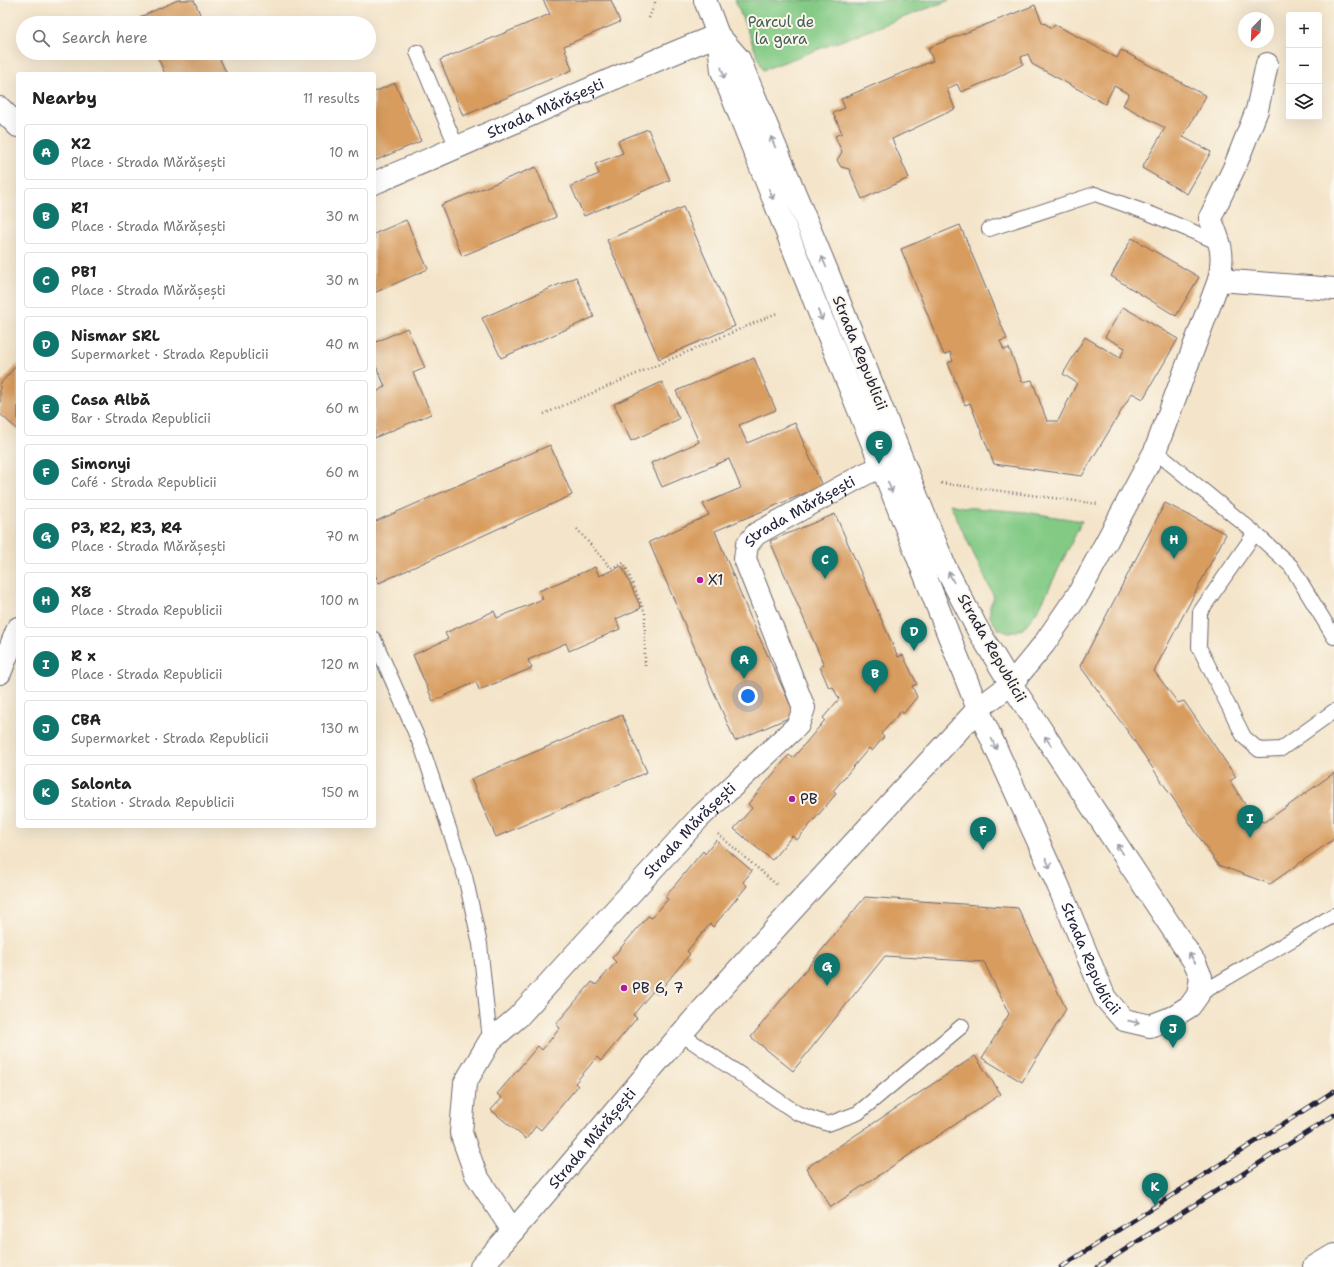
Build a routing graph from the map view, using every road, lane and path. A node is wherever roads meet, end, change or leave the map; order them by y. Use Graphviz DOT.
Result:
graph roads {
  1 [pos="656,0"];
  2 [pos="705,0"];
  3 [pos="649,18"];
  4 [pos="718,35"];
  5 [pos="417,52"];
  6 [pos="1267,64"];
  7 [pos="0,108"];
  8 [pos="16,124"];
  9 [pos="457,148"];
  10 [pos="376,182"];
  11 [pos="989,229"];
  12 [pos="1220,243"];
  13 [pos="1219,280"];
  14 [pos="1334,289"];
  15 [pos="777,313"];
  16 [pos="544,414"];
  17 [pos="1155,451"];
  18 [pos="882,467"];
  19 [pos="940,483"];
  20 [pos="1125,507"];
  21 [pos="577,529"];
  22 [pos="1255,533"];
  23 [pos="16,633"];
  24 [pos="1334,637"];
  25 [pos="376,644"];
  26 [pos="645,669"];
  27 [pos="0,673"];
  28 [pos="1011,684"];
  29 [pos="978,709"];
  30 [pos="1334,711"];
  31 [pos="700,818"];
  32 [pos="798,903"];
  33 [pos="1334,916"];
  34 [pos="1198,995"];
  35 [pos="962,1026"];
  36 [pos="681,1034"];
  37 [pos="490,1041"];
  38 [pos="514,1231"];
  39 [pos="1334,1255"];
  40 [pos="481,1267"];
  41 [pos="1314,1267"];
  1 -- 3 [label="path"];
  2 -- 4 [label="street, Strada Republicii"];
  4 -- 9 [label="street, Strada Mărășești"];
  4 -- 18 [label="street, Strada Republicii, one-way"];
  28 -- 4 [label="street, Strada Republicii, one-way"];
  5 -- 9 [label="lane"];
  6 -- 12 [label="street, Strada Mărășești"];
  7 -- 8 [label="street"];
  9 -- 10 [label="street, Strada Mărășești"];
  11 -- 12 [label="lane"];
  12 -- 13 [label="street, Strada Mărășești"];
  13 -- 14 [label="street"];
  13 -- 17 [label="street, Strada Mărășești"];
  15 -- 16 [label="path"];
  17 -- 20 [label="street, Strada Mărășești"];
  17 -- 22 [label="lane"];
  18 -- 29 [label="street, Strada Republicii, one-way"];
  18 -- 31 [label="street, Strada Mărășești"];
  19 -- 20 [label="path"];
  20 -- 28 [label="street, Strada Mărășești"];
  21 -- 26 [label="path"];
  22 -- 24 [label="lane"];
  22 -- 30 [label="lane"];
  23 -- 27 [label="street"];
  25 -- 37 [label="lane"];
  28 -- 29 [label="street, Strada Mărășești"];
  34 -- 28 [label="street, Strada Republicii, one-way"];
  29 -- 32 [label="street, Strada Mărășești"];
  29 -- 34 [label="street, Strada Republicii, one-way"];
  31 -- 32 [label="path"];
  31 -- 37 [label="street, Strada Mărășești"];
  32 -- 36 [label="street, Strada Mărășești"];
  33 -- 34 [label="lane"];
  35 -- 36 [label="lane"];
  36 -- 38 [label="street, Strada Mărășești"];
  37 -- 38 [label="street, Strada Mărășești"];
  38 -- 40 [label="street, Strada Mărășești"];
  39 -- 41 [label="street"];
}
